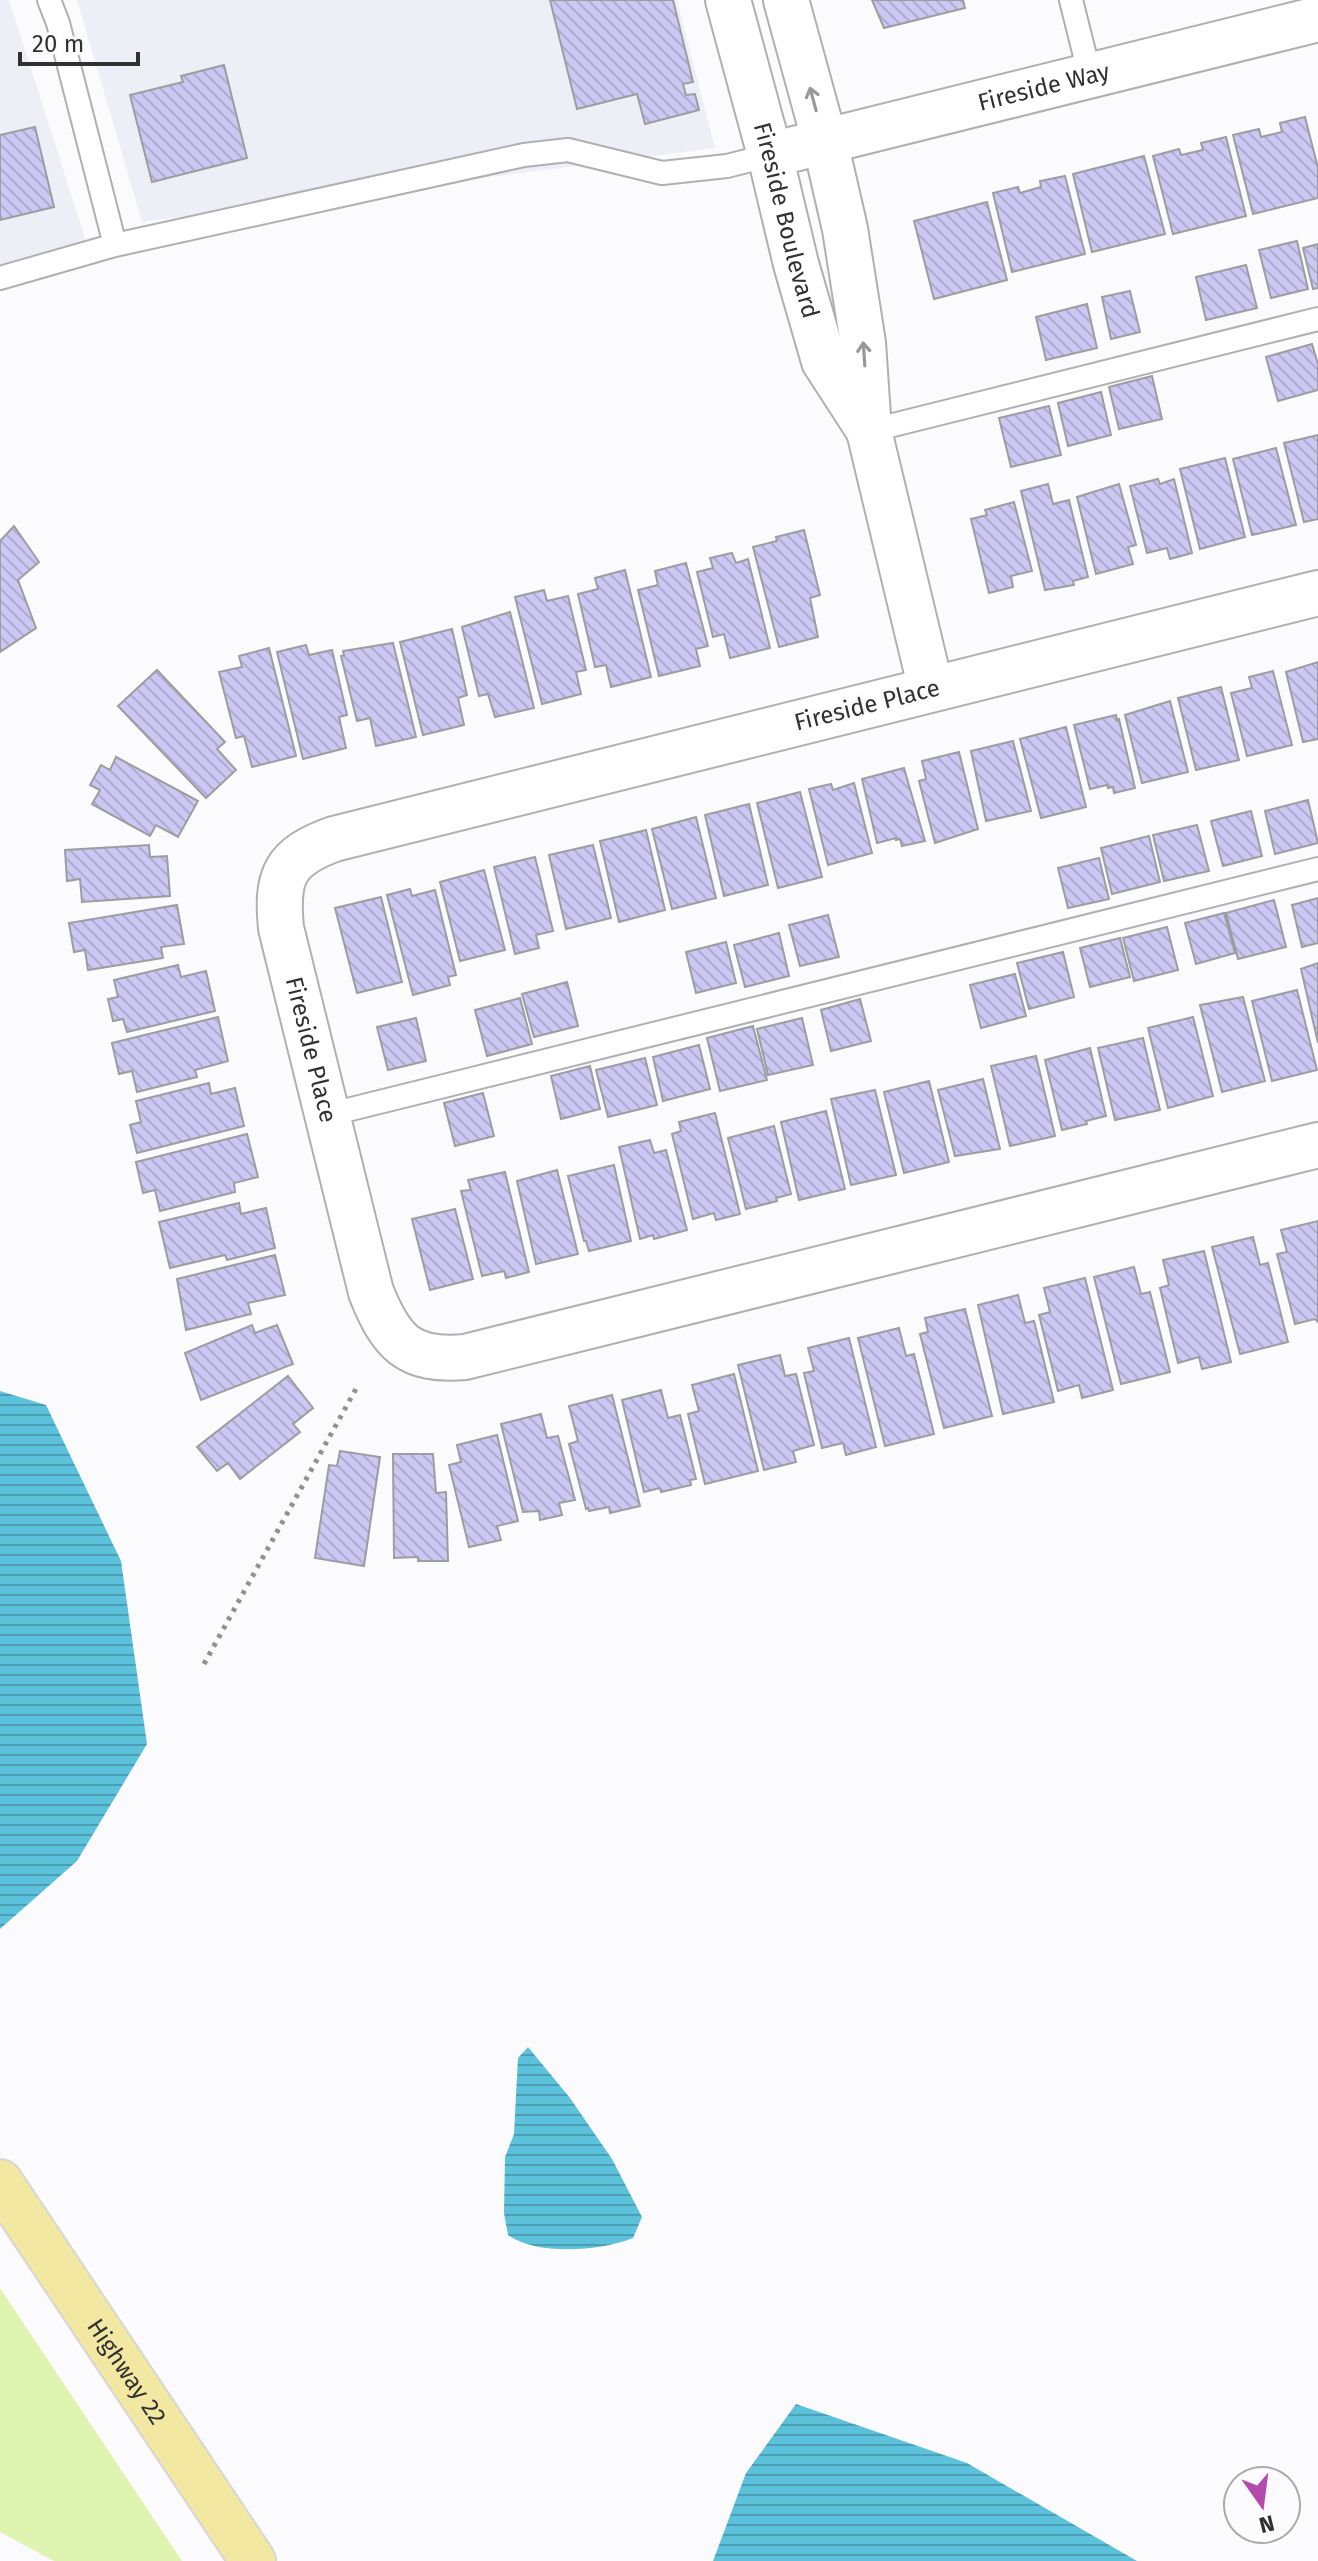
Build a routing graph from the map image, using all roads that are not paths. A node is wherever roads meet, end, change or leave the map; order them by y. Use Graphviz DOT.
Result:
graph roads {
  1 [pos="49,0"];
  2 [pos="728,0"];
  3 [pos="786,0"];
  4 [pos="1071,0"];
  5 [pos="1318,19"];
  6 [pos="1090,76"];
  7 [pos="825,142"];
  8 [pos="770,155"];
  9 [pos="115,245"];
  10 [pos="0,278"];
  11 [pos="1318,319"];
  12 [pos="869,431"];
  13 [pos="1318,593"];
  14 [pos="931,689"];
  15 [pos="1318,869"];
  16 [pos="327,1115"];
  17 [pos="1318,1145"];
  18 [pos="0,2182"];
  19 [pos="253,2561"];
  1 -- 9 [label="lane"];
  2 -- 8 [label="street, Fireside Boulevard"];
  7 -- 3 [label="street, Fireside Boulevard, one-way"];
  4 -- 6 [label="lane"];
  5 -- 6 [label="street, Fireside Way"];
  6 -- 7 [label="street, Fireside Way"];
  7 -- 8 [label="street, Fireside Way"];
  12 -- 7 [label="street, Fireside Boulevard, one-way"];
  8 -- 9 [label="lane"];
  8 -- 12 [label="street, Fireside Boulevard"];
  9 -- 10 [label="lane"];
  11 -- 12 [label="lane"];
  12 -- 14 [label="street, Fireside Boulevard"];
  13 -- 14 [label="street, Fireside Place"];
  14 -- 16 [label="street, Fireside Place"];
  15 -- 16 [label="lane"];
  16 -- 17 [label="street, Fireside Place"];
  18 -- 19 [label="main road, Highway 22"];
}
